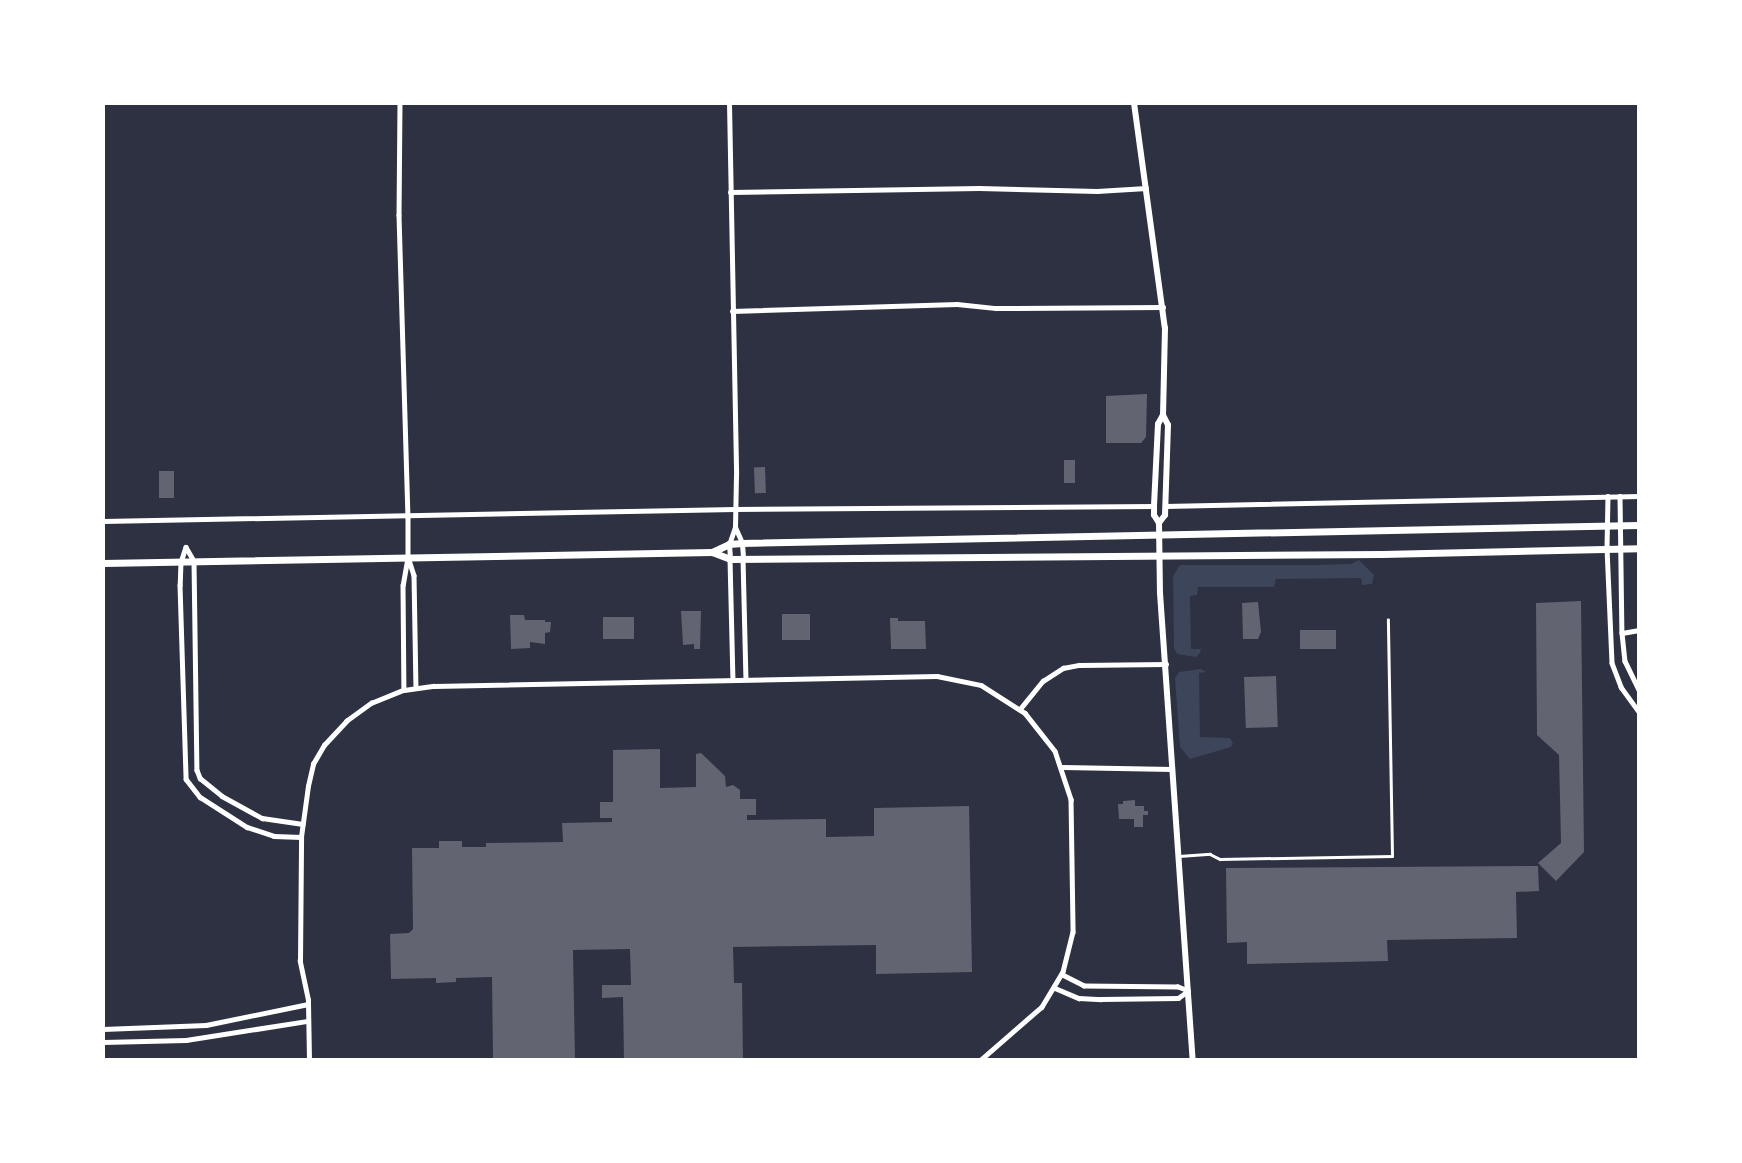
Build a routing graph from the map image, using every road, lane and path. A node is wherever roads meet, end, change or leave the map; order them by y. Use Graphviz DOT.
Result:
graph roads {
  1 [pos="400,103"];
  2 [pos="729,103"];
  3 [pos="1135,103"];
  4 [pos="1146,188"];
  5 [pos="730,192"];
  6 [pos="1163,307"];
  7 [pos="732,311"];
  8 [pos="1163,415"];
  9 [pos="1608,496"];
  10 [pos="1620,496"];
  11 [pos="1639,496"];
  12 [pos="1154,506"];
  13 [pos="1165,506"];
  14 [pos="735,509"];
  15 [pos="408,517"];
  16 [pos="103,521"];
  17 [pos="1159,523"];
  18 [pos="1619,525"];
  19 [pos="1639,525"];
  20 [pos="1607,526"];
  21 [pos="735,527"];
  22 [pos="1159,533"];
  23 [pos="743,543"];
  24 [pos="729,544"];
  25 [pos="1607,548"];
  26 [pos="1619,548"];
  27 [pos="1639,548"];
  28 [pos="712,552"];
  29 [pos="1159,553"];
  30 [pos="408,558"];
  31 [pos="743,558"];
  32 [pos="730,559"];
  33 [pos="181,562"];
  34 [pos="194,562"];
  35 [pos="103,563"];
  36 [pos="1388,620"];
  37 [pos="1639,630"];
  38 [pos="1622,633"];
  39 [pos="1166,664"];
  40 [pos="746,679"];
  41 [pos="733,680"];
  42 [pos="416,688"];
  43 [pos="404,690"];
  44 [pos="1639,690"];
  45 [pos="1020,709"];
  46 [pos="1639,712"];
  47 [pos="1063,767"];
  48 [pos="1173,769"];
  49 [pos="303,824"];
  50 [pos="301,837"];
  51 [pos="1179,856"];
  52 [pos="1062,975"];
  53 [pos="1055,988"];
  54 [pos="1188,991"];
  55 [pos="308,1004"];
  56 [pos="309,1021"];
  57 [pos="103,1029"];
  58 [pos="103,1042"];
  59 [pos="309,1060"];
  60 [pos="981,1060"];
  61 [pos="1193,1060"];
  1 -- 15 [label="street"];
  2 -- 5 [label="street"];
  3 -- 4 [label="main road"];
  4 -- 5 [label="street"];
  4 -- 6 [label="main road"];
  5 -- 7 [label="street"];
  6 -- 7 [label="street"];
  6 -- 8 [label="main road"];
  7 -- 14 [label="street"];
  8 -- 12 [label="main road"];
  8 -- 13 [label="main road"];
  9 -- 10 [label="street"];
  9 -- 13 [label="street"];
  9 -- 20 [label="street"];
  10 -- 11 [label="street"];
  10 -- 18 [label="street"];
  12 -- 14 [label="street"];
  12 -- 17 [label="main road"];
  13 -- 17 [label="main road"];
  14 -- 15 [label="street"];
  14 -- 21 [label="street"];
  15 -- 16 [label="street"];
  15 -- 30 [label="street"];
  17 -- 22 [label="main road"];
  18 -- 19 [label="main road"];
  18 -- 20 [label="main road"];
  18 -- 26 [label="street"];
  20 -- 22 [label="main road"];
  20 -- 25 [label="street"];
  21 -- 23 [label="street"];
  21 -- 24 [label="street"];
  22 -- 23 [label="main road"];
  22 -- 29 [label="main road"];
  23 -- 24 [label="main road"];
  23 -- 31 [label="street"];
  24 -- 28 [label="main road"];
  24 -- 32 [label="street"];
  25 -- 26 [label="main road"];
  25 -- 29 [label="main road"];
  25 -- 46 [label="street"];
  26 -- 27 [label="main road"];
  26 -- 38 [label="street"];
  28 -- 30 [label="main road"];
  28 -- 32 [label="main road"];
  29 -- 31 [label="main road"];
  29 -- 39 [label="main road"];
  30 -- 34 [label="main road"];
  30 -- 42 [label="street"];
  30 -- 43 [label="street"];
  31 -- 32 [label="main road"];
  31 -- 40 [label="street"];
  32 -- 41 [label="street"];
  33 -- 34 [label="main road"];
  33 -- 34 [label="street"];
  33 -- 35 [label="main road"];
  33 -- 50 [label="street"];
  34 -- 49 [label="street"];
  36 -- 51 [label="lane"];
  37 -- 38 [label="street"];
  38 -- 44 [label="street"];
  39 -- 45 [label="street"];
  39 -- 48 [label="main road"];
  40 -- 41 [label="street"];
  40 -- 45 [label="street"];
  41 -- 42 [label="street"];
  42 -- 43 [label="street"];
  43 -- 49 [label="street"];
  45 -- 47 [label="street"];
  47 -- 48 [label="street"];
  47 -- 52 [label="street"];
  48 -- 51 [label="main road"];
  49 -- 50 [label="street"];
  50 -- 55 [label="street"];
  51 -- 54 [label="main road"];
  52 -- 53 [label="street"];
  52 -- 54 [label="street"];
  53 -- 54 [label="street"];
  53 -- 60 [label="street"];
  54 -- 61 [label="main road"];
  55 -- 56 [label="street"];
  55 -- 57 [label="street"];
  56 -- 58 [label="street"];
  56 -- 59 [label="street"];
}
